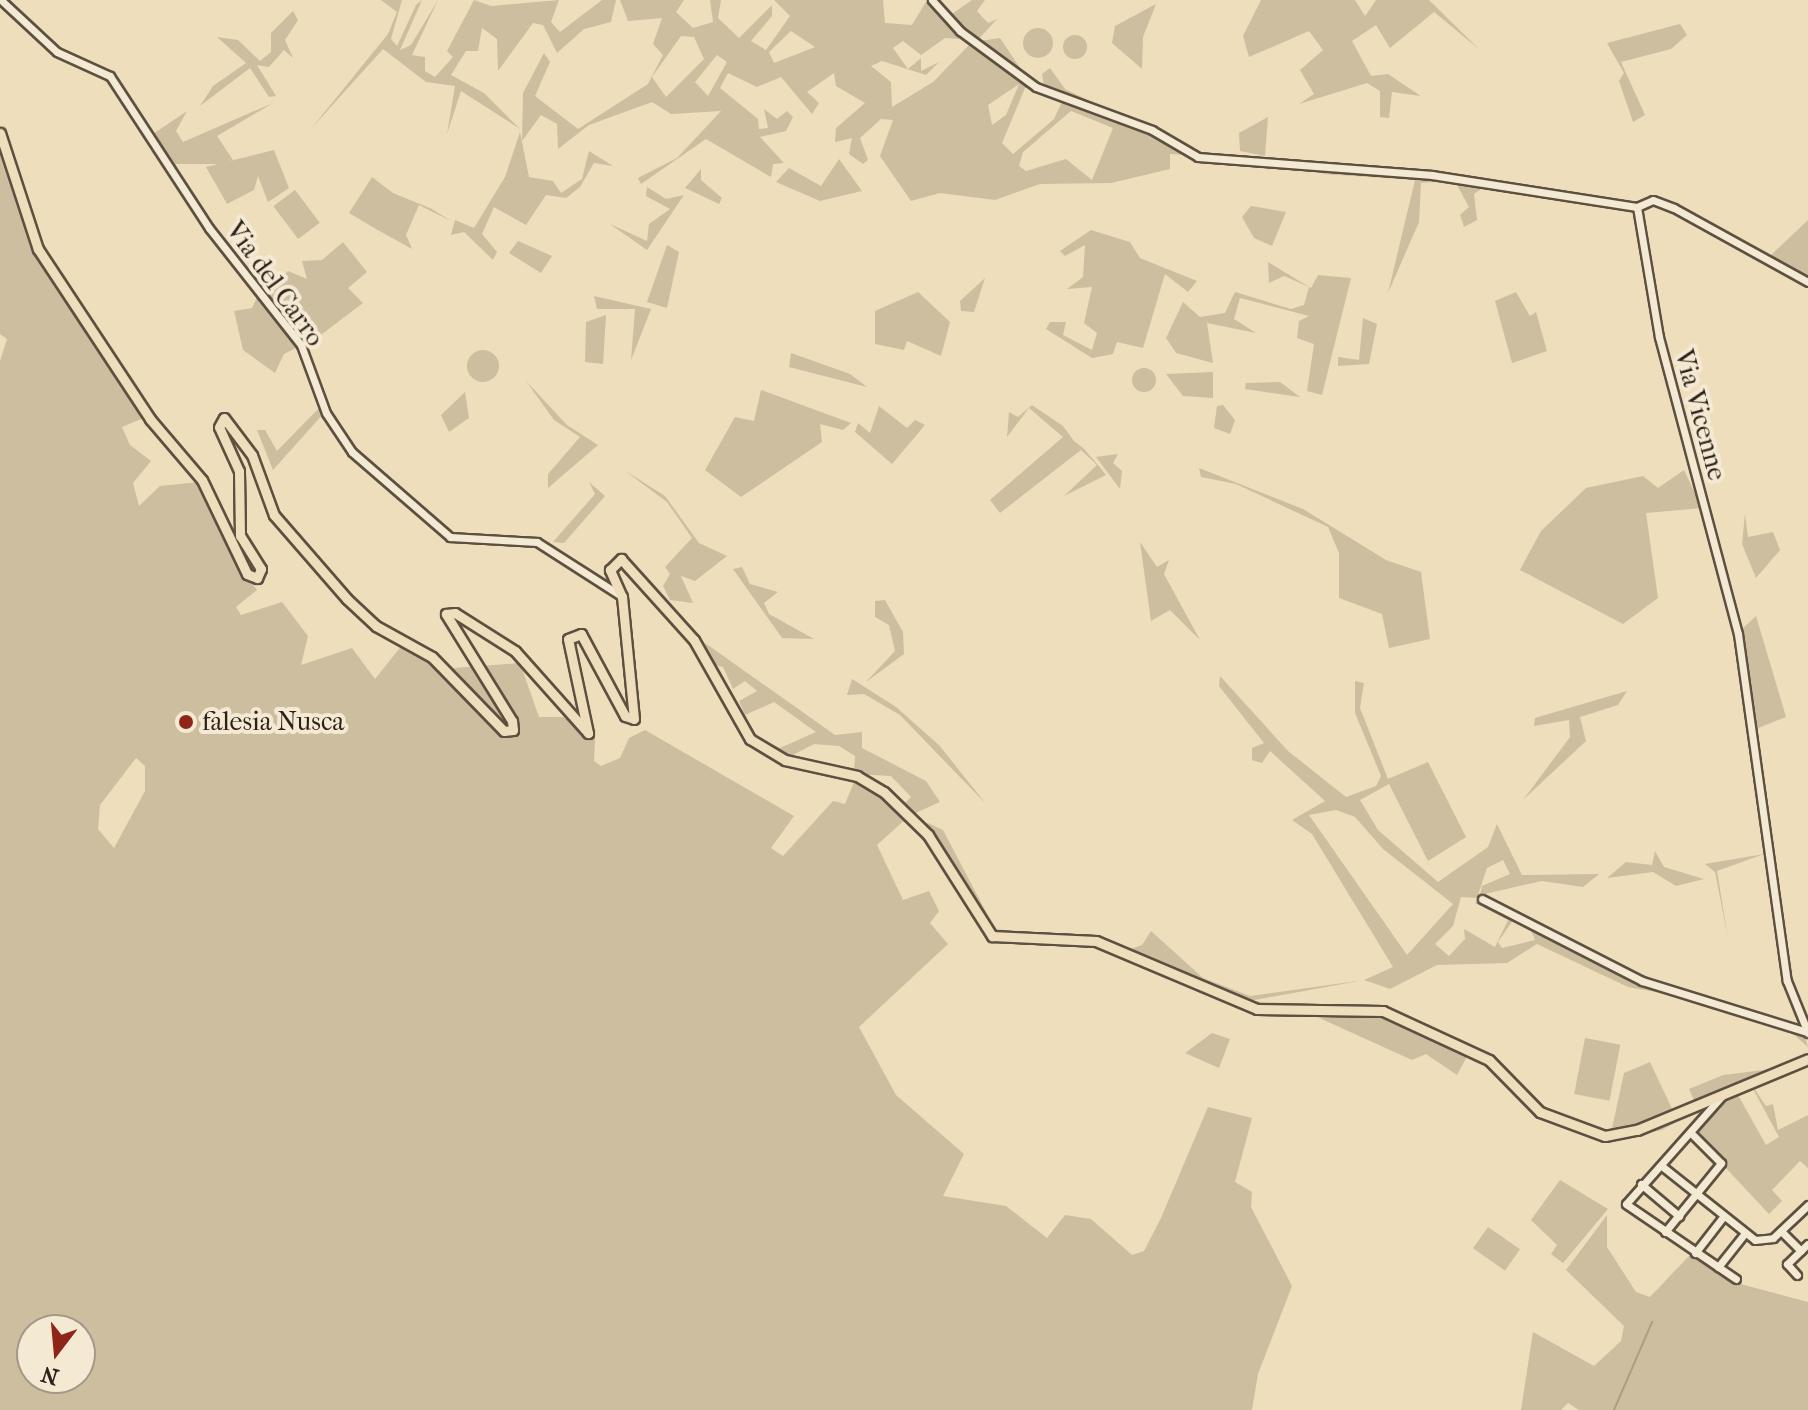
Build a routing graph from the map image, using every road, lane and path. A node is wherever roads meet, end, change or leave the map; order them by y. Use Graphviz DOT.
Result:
graph roads {
  1 [pos="1,0"];
  2 [pos="932,0"];
  3 [pos="0,133"];
  4 [pos="1637,207"];
  5 [pos="1808,282"];
  6 [pos="622,597"];
  7 [pos="1482,899"];
  8 [pos="1808,1033"];
  9 [pos="1808,1059"];
  10 [pos="1725,1092"];
  11 [pos="1692,1134"];
  12 [pos="1663,1167"];
  13 [pos="1641,1184"];
  14 [pos="1696,1194"];
  15 [pos="1808,1205"];
  16 [pos="1679,1216"];
  17 [pos="1723,1217"];
  18 [pos="1781,1231"];
  19 [pos="1665,1232"];
  20 [pos="1745,1233"];
  21 [pos="1808,1244"];
  22 [pos="1801,1251"];
  23 [pos="1695,1253"];
  24 [pos="1718,1267"];
  25 [pos="1797,1275"];
  26 [pos="1736,1279"];
  1 -- 6 [label="street, Via del Carro"];
  2 -- 4 [label="street"];
  3 -- 6 [label="main road"];
  4 -- 5 [label="street"];
  4 -- 8 [label="street, Via Vicenne"];
  6 -- 10 [label="main road"];
  7 -- 8 [label="street"];
  9 -- 10 [label="main road"];
  10 -- 11 [label="street"];
  11 -- 12 [label="street"];
  11 -- 14 [label="street"];
  12 -- 13 [label="street"];
  12 -- 14 [label="street"];
  13 -- 16 [label="street"];
  13 -- 19 [label="street"];
  14 -- 16 [label="street"];
  14 -- 17 [label="street"];
  15 -- 18 [label="street"];
  16 -- 19 [label="street"];
  17 -- 20 [label="street"];
  17 -- 23 [label="street"];
  18 -- 20 [label="street"];
  18 -- 22 [label="street"];
  19 -- 23 [label="street"];
  20 -- 24 [label="street"];
  21 -- 22 [label="street"];
  22 -- 25 [label="street"];
  23 -- 24 [label="street"];
  24 -- 26 [label="street"];
}
